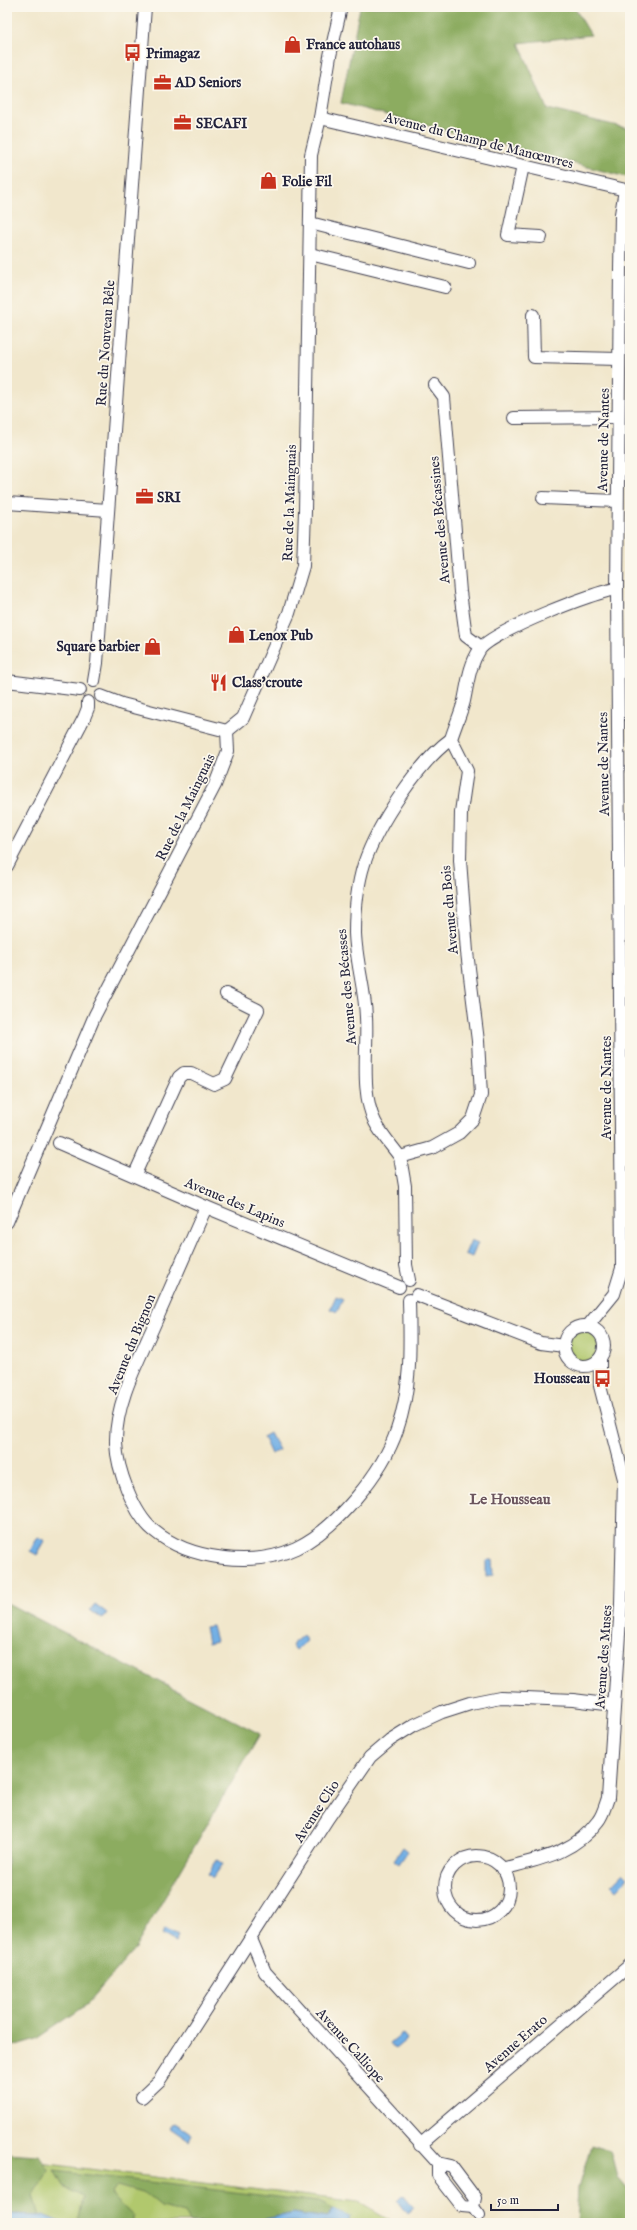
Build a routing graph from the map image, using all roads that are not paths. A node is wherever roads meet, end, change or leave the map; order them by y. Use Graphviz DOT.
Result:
graph roads {
  1 [pos="145,7"];
  2 [pos="341,7"];
  3 [pos="320,118"];
  4 [pos="523,166"];
  5 [pos="627,191"];
  6 [pos="310,223"];
  7 [pos="541,237"];
  8 [pos="310,254"];
  9 [pos="469,263"];
  10 [pos="445,287"];
  11 [pos="533,315"];
  12 [pos="619,359"];
  13 [pos="435,386"];
  14 [pos="618,417"];
  15 [pos="514,418"];
  16 [pos="543,498"];
  17 [pos="617,501"];
  18 [pos="7,503"];
  19 [pos="108,510"];
  20 [pos="617,590"];
  21 [pos="481,647"];
  22 [pos="7,681"];
  23 [pos="94,681"];
  24 [pos="80,690"];
  25 [pos="101,696"];
  26 [pos="88,702"];
  27 [pos="227,730"];
  28 [pos="451,738"];
  29 [pos="625,861"];
  30 [pos="7,866"];
  31 [pos="226,994"];
  32 [pos="625,1062"];
  33 [pos="60,1143"];
  34 [pos="400,1157"];
  35 [pos="135,1174"];
  36 [pos="206,1207"];
  37 [pos="7,1222"];
  38 [pos="404,1284"];
  39 [pos="413,1297"];
  40 [pos="587,1326"];
  41 [pos="564,1346"];
  42 [pos="600,1359"];
  43 [pos="580,1366"];
  44 [pos="600,1386"];
  45 [pos="627,1491"];
  46 [pos="626,1608"];
  47 [pos="614,1705"];
  48 [pos="502,1869"];
  49 [pos="251,1939"];
  50 [pos="630,1965"];
  51 [pos="142,2097"];
  52 [pos="420,2145"];
  53 [pos="476,2211"];
  1 -- 19 [label="street, Rue du Nouveau Bêle"];
  2 -- 3 [label="street, Rue de la Mainguais"];
  3 -- 4 [label="street, Avenue du Champ de Manœuvres"];
  3 -- 6 [label="street, Rue de la Mainguais"];
  4 -- 5 [label="street, Avenue du Champ de Manœuvres"];
  4 -- 7 [label="street"];
  5 -- 12 [label="street, Avenue de Nantes"];
  6 -- 8 [label="street, Rue de la Mainguais"];
  6 -- 9 [label="street"];
  8 -- 10 [label="street"];
  8 -- 27 [label="street, Rue de la Mainguais"];
  11 -- 12 [label="street"];
  12 -- 14 [label="street, Avenue de Nantes"];
  13 -- 21 [label="street, Avenue des Bécassines"];
  14 -- 15 [label="street"];
  14 -- 17 [label="street, Avenue de Nantes"];
  16 -- 17 [label="street"];
  17 -- 20 [label="street, Avenue de Nantes"];
  18 -- 19 [label="street"];
  19 -- 23 [label="street, Rue du Nouveau Bêle"];
  20 -- 21 [label="street"];
  20 -- 29 [label="street, Avenue de Nantes"];
  21 -- 28 [label="street"];
  22 -- 24 [label="street"];
  23 -- 24 [label="street"];
  23 -- 25 [label="street"];
  24 -- 26 [label="street"];
  25 -- 26 [label="street"];
  25 -- 27 [label="street"];
  26 -- 30 [label="street"];
  27 -- 37 [label="street, Rue de la Mainguais"];
  28 -- 34 [label="street, Avenue des Bécasses"];
  28 -- 34 [label="street, Avenue du Bois"];
  29 -- 32 [label="street, Avenue de Nantes"];
  31 -- 35 [label="street"];
  32 -- 40 [label="street, Avenue de Nantes"];
  33 -- 35 [label="street, Avenue des Lapins"];
  34 -- 38 [label="street"];
  35 -- 36 [label="street, Avenue des Lapins"];
  36 -- 38 [label="street, Avenue des Lapins"];
  36 -- 39 [label="street, Avenue du Bignon"];
  38 -- 39 [label="street"];
  38 -- 39 [label="street"];
  39 -- 41 [label="street"];
  40 -- 41 [label="street"];
  40 -- 42 [label="street"];
  41 -- 43 [label="street"];
  42 -- 43 [label="street"];
  42 -- 44 [label="street, Avenue des Muses"];
  43 -- 44 [label="street"];
  44 -- 45 [label="street, Avenue des Muses"];
  45 -- 46 [label="street, Avenue des Muses"];
  46 -- 47 [label="street, Avenue des Muses"];
  47 -- 48 [label="street, Avenue des Muses"];
  47 -- 49 [label="street, Avenue Clio"];
  48 -- 48 [label="street"];
  49 -- 51 [label="street, Avenue Clio"];
  49 -- 52 [label="street, Avenue Calliope"];
  50 -- 52 [label="street, Avenue Erato"];
  52 -- 53 [label="street, Avenue Calliope"];
}
